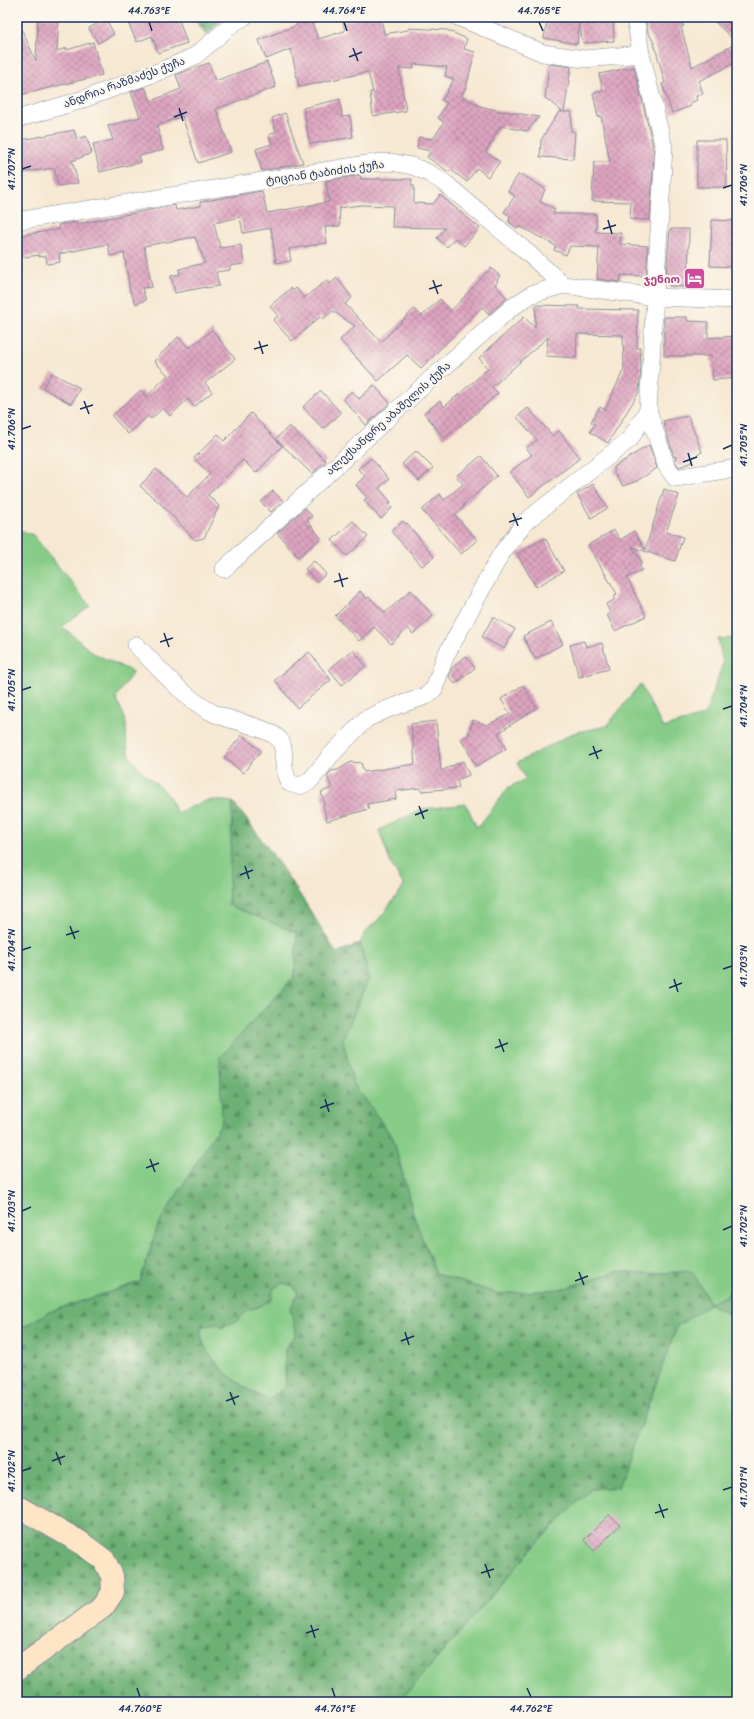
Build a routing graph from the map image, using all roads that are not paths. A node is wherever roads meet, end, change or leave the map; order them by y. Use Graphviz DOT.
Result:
graph roads {
  1 [pos="244,17"];
  2 [pos="458,17"];
  3 [pos="635,17"];
  4 [pos="641,54"];
  5 [pos="17,119"];
  6 [pos="17,221"];
  7 [pos="563,285"];
  8 [pos="656,297"];
  9 [pos="737,300"];
  10 [pos="648,410"];
  11 [pos="737,468"];
  12 [pos="224,570"];
  13 [pos="136,645"];
  14 [pos="17,1506"];
  15 [pos="17,1669"];
  1 -- 5 [label="street, ანდრია რაზმაძეს ქუჩა"];
  2 -- 4 [label="street"];
  3 -- 4 [label="street"];
  4 -- 8 [label="street"];
  6 -- 7 [label="street, ტიციან ტაბიძის ქუჩა"];
  7 -- 8 [label="street"];
  7 -- 12 [label="street, ალექსანდრე აბაშელის ქუჩა"];
  8 -- 9 [label="street"];
  8 -- 10 [label="street"];
  10 -- 11 [label="street"];
  10 -- 13 [label="street"];
  14 -- 15 [label="street"];
}
